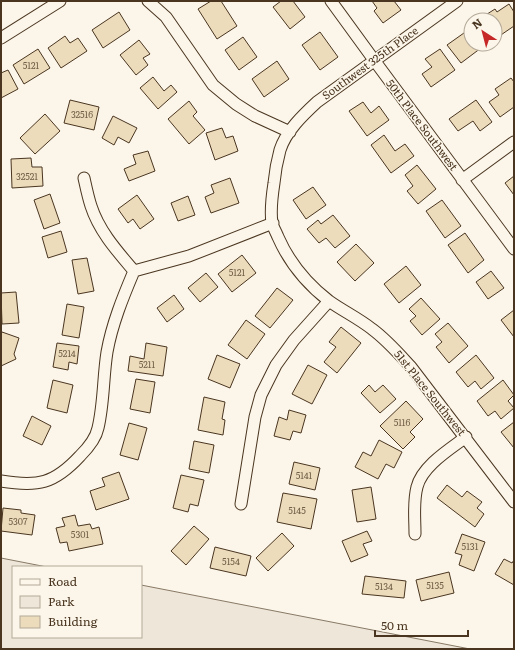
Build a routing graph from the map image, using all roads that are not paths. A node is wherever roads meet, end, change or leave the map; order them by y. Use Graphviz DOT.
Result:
graph roads {
  1 [pos="60,1"];
  2 [pos="148,1"];
  3 [pos="332,1"];
  4 [pos="457,1"];
  5 [pos="1,38"];
  6 [pos="374,60"];
  7 [pos="290,132"];
  8 [pos="514,142"];
  9 [pos="84,178"];
  10 [pos="462,180"];
  11 [pos="272,224"];
  12 [pos="514,249"];
  13 [pos="134,271"];
  14 [pos="329,301"];
  15 [pos="466,437"];
  16 [pos="1,481"];
  17 [pos="514,502"];
  18 [pos="241,504"];
  19 [pos="416,534"];
  1 -- 5 [label="street"];
  2 -- 7 [label="street"];
  3 -- 6 [label="street, 50th Place Southwest"];
  4 -- 6 [label="street, Southwest 325th Place"];
  6 -- 7 [label="street, Southwest 325th Place"];
  6 -- 10 [label="street, 50th Place Southwest"];
  7 -- 11 [label="street, 51st Place Southwest"];
  8 -- 10 [label="street"];
  9 -- 13 [label="street"];
  10 -- 12 [label="street, 50th Place Southwest"];
  11 -- 13 [label="street"];
  11 -- 14 [label="street, 51st Place Southwest"];
  13 -- 16 [label="street"];
  14 -- 15 [label="street, 51st Place Southwest"];
  14 -- 18 [label="street"];
  15 -- 17 [label="street, 51st Place Southwest"];
  15 -- 19 [label="street"];
}
